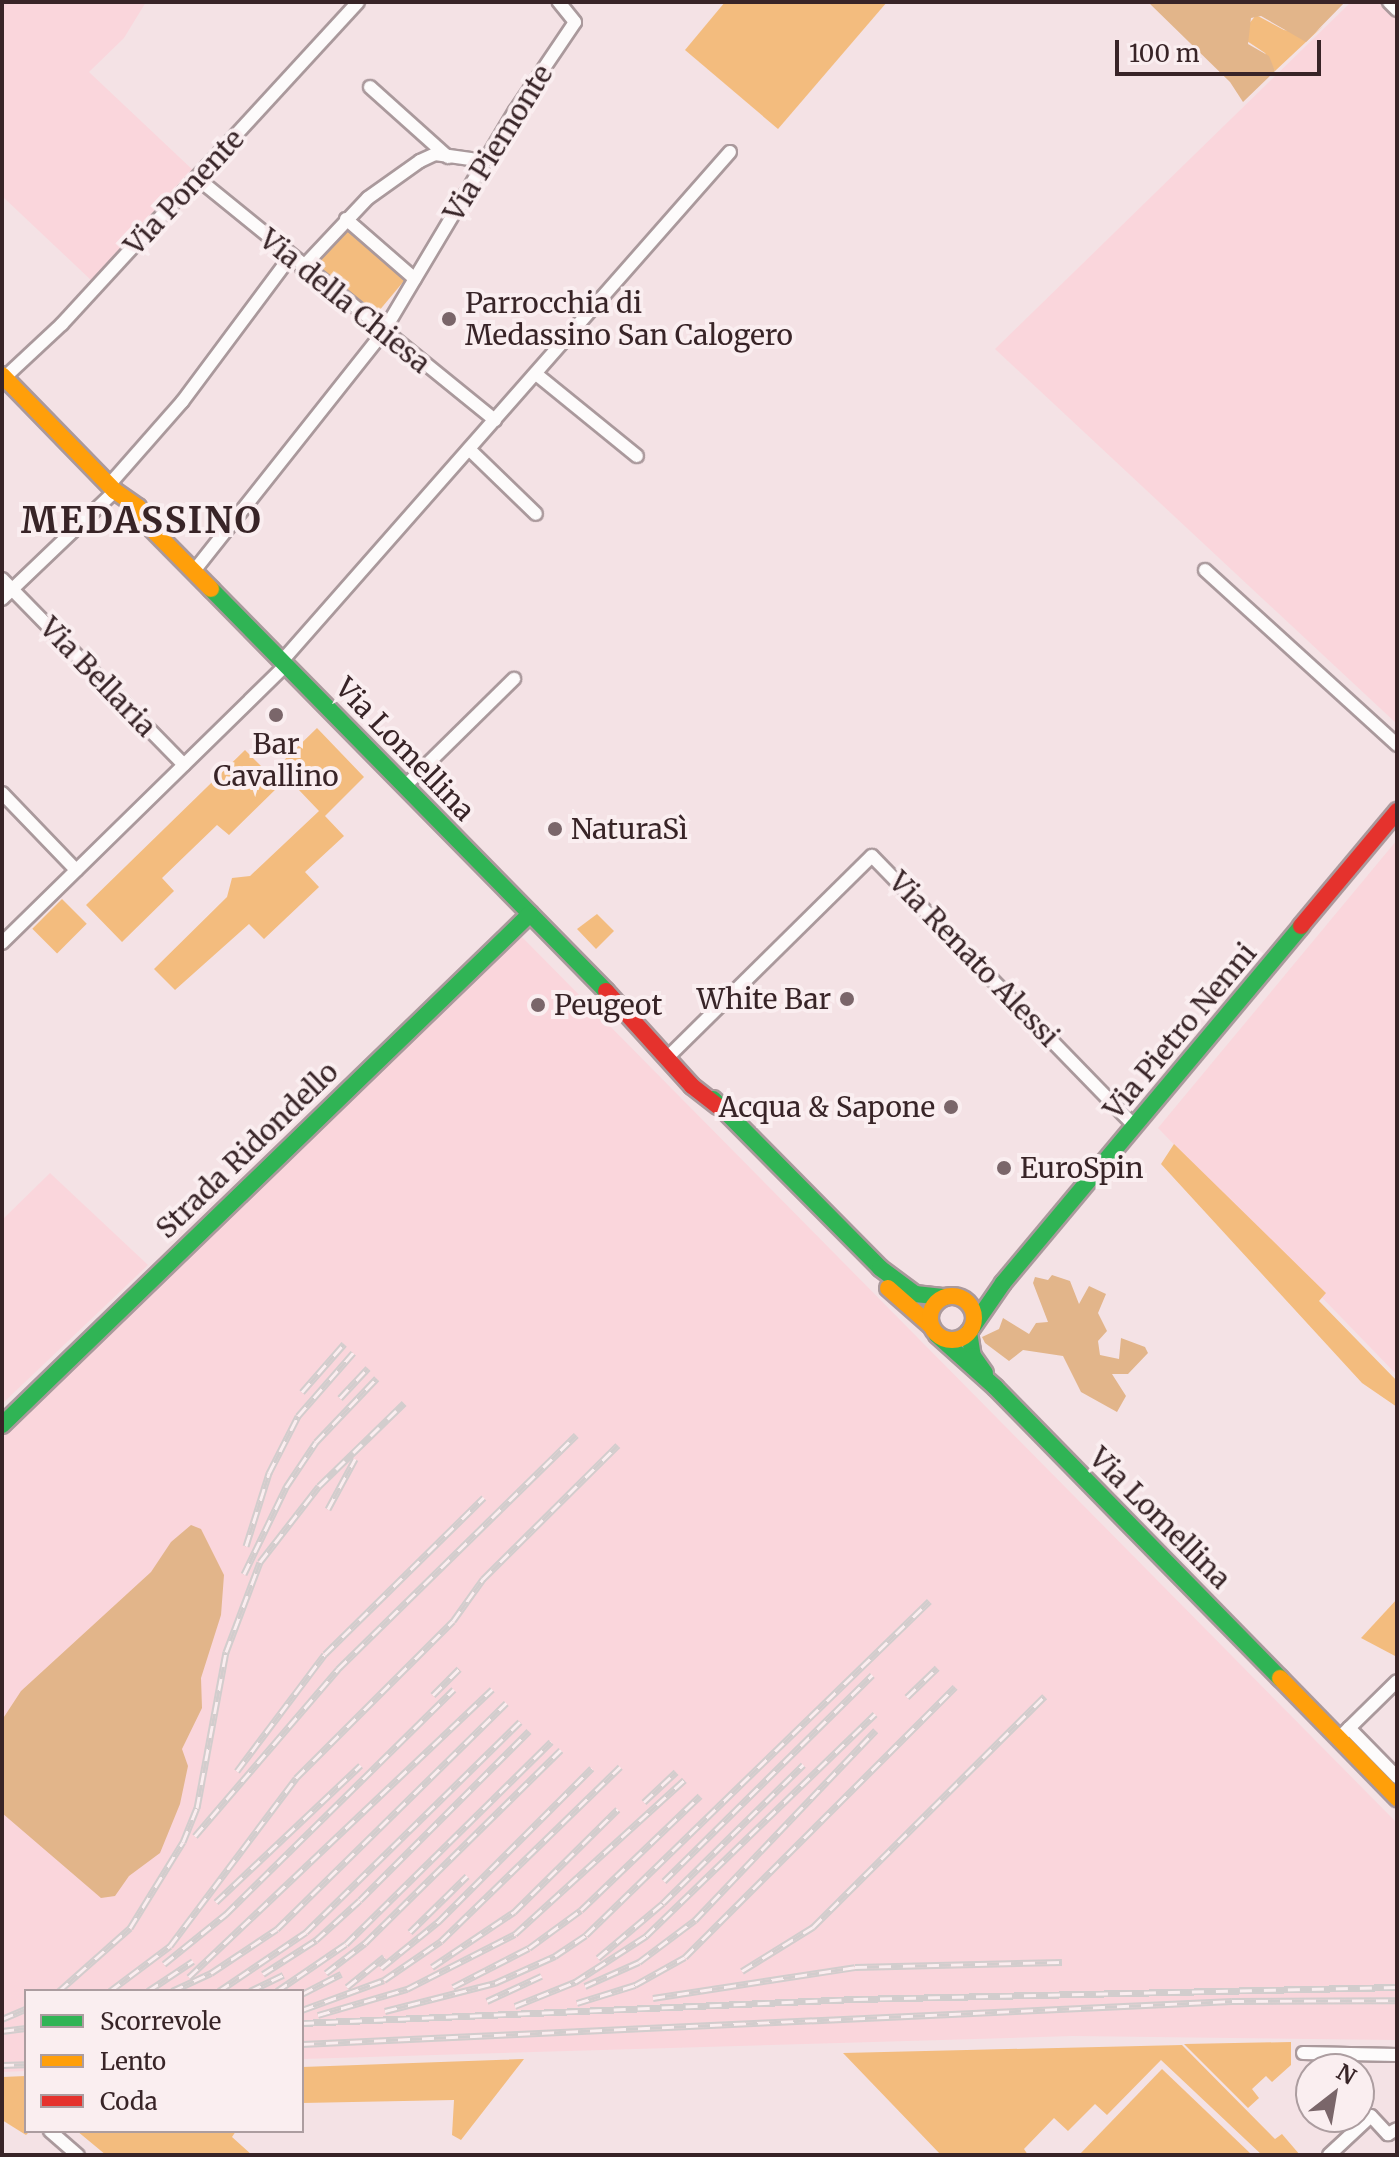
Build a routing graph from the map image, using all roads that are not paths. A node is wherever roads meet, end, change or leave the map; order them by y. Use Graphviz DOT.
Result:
graph roads {
  1 [pos="358,2"];
  2 [pos="1389,2"];
  3 [pos="567,4"];
  4 [pos="1397,10"];
  5 [pos="370,87"];
  6 [pos="730,152"];
  7 [pos="448,157"];
  8 [pos="485,161"];
  9 [pos="197,178"];
  10 [pos="346,219"];
  11 [pos="290,257"];
  12 [pos="302,268"];
  13 [pos="415,279"];
  14 [pos="382,334"];
  15 [pos="536,374"];
  16 [pos="3,376"];
  17 [pos="495,420"];
  18 [pos="469,449"];
  19 [pos="637,456"];
  20 [pos="113,489"];
  21 [pos="536,514"];
  22 [pos="1205,570"];
  23 [pos="194,571"];
  24 [pos="2,579"];
  25 [pos="12,589"];
  26 [pos="2,599"];
  27 [pos="284,663"];
  28 [pos="514,679"];
  29 [pos="1397,745"];
  30 [pos="184,765"];
  31 [pos="405,786"];
  32 [pos="2,793"];
  33 [pos="1397,811"];
  34 [pos="76,870"];
  35 [pos="530,914"];
  36 [pos="2,943"];
  37 [pos="628,1013"];
  38 [pos="673,1052"];
  39 [pos="718,1106"];
  40 [pos="1135,1126"];
  41 [pos="835,1226"];
  42 [pos="1003,1283"];
  43 [pos="952,1297"];
  44 [pos="934,1330"];
  45 [pos="971,1330"];
  46 [pos="996,1388"];
  47 [pos="2,1425"];
  48 [pos="1397,1681"];
  49 [pos="1344,1733"];
  50 [pos="1397,1777"];
  51 [pos="1397,1798"];
  52 [pos="1375,2055"];
  53 [pos="1397,2055"];
  54 [pos="1397,2129"];
  55 [pos="52,2133"];
  56 [pos="78,2155"];
  57 [pos="1329,2155"];
  1 -- 9 [label="street, Via Ponente"];
  2 -- 4 [label="street"];
  3 -- 8 [label="street, Via Piemonte"];
  5 -- 7 [label="street"];
  6 -- 15 [label="street"];
  7 -- 8 [label="street"];
  7 -- 10 [label="street"];
  8 -- 13 [label="street, Via Piemonte"];
  9 -- 11 [label="street, Via della Chiesa"];
  9 -- 16 [label="street, Via Ponente"];
  10 -- 12 [label="street"];
  10 -- 13 [label="street"];
  11 -- 12 [label="street, Via della Chiesa"];
  11 -- 20 [label="street"];
  12 -- 14 [label="street, Via della Chiesa"];
  13 -- 14 [label="street, Via Piemonte"];
  14 -- 17 [label="street, Via della Chiesa"];
  14 -- 23 [label="street"];
  15 -- 17 [label="street"];
  15 -- 19 [label="street"];
  16 -- 20 [label="main road, Via Lomellina"];
  17 -- 18 [label="street"];
  18 -- 21 [label="street"];
  18 -- 27 [label="street"];
  20 -- 23 [label="main road, Via Lomellina"];
  20 -- 25 [label="street"];
  22 -- 29 [label="street"];
  23 -- 27 [label="main road, Via Lomellina"];
  24 -- 25 [label="street, Via Bellaria"];
  25 -- 26 [label="street"];
  25 -- 30 [label="street, Via Bellaria"];
  27 -- 30 [label="street"];
  27 -- 31 [label="main road, Via Lomellina"];
  28 -- 31 [label="street"];
  30 -- 34 [label="street"];
  31 -- 35 [label="main road, Via Lomellina"];
  32 -- 34 [label="street"];
  33 -- 40 [label="main road, Via Pietro Nenni"];
  34 -- 36 [label="street"];
  35 -- 37 [label="main road, Via Lomellina"];
  35 -- 47 [label="main road, Strada Ridondello"];
  37 -- 38 [label="main road, Via Lomellina"];
  37 -- 39 [label="main road, Via Lomellina"];
  38 -- 39 [label="main road, Via Lomellina"];
  38 -- 40 [label="street, Via Renato Alessi"];
  39 -- 41 [label="main road, Via Lomellina"];
  40 -- 42 [label="main road, Via Pietro Nenni"];
  41 -- 43 [label="main road, Via Lomellina"];
  41 -- 44 [label="main road, Via Lomellina"];
  42 -- 43 [label="main road"];
  42 -- 45 [label="main road, Via Pietro Nenni"];
  43 -- 44 [label="main road"];
  43 -- 45 [label="main road, Via Lomellina"];
  44 -- 45 [label="main road"];
  44 -- 46 [label="main road, Via Lomellina"];
  45 -- 46 [label="main road, Via Lomellina"];
  46 -- 49 [label="main road, Via Lomellina"];
  48 -- 49 [label="street"];
  49 -- 50 [label="street, Via Lomellina"];
  49 -- 51 [label="main road, Via Lomellina"];
  52 -- 53 [label="street"];
  54 -- 57 [label="street"];
  55 -- 56 [label="street"];
}
